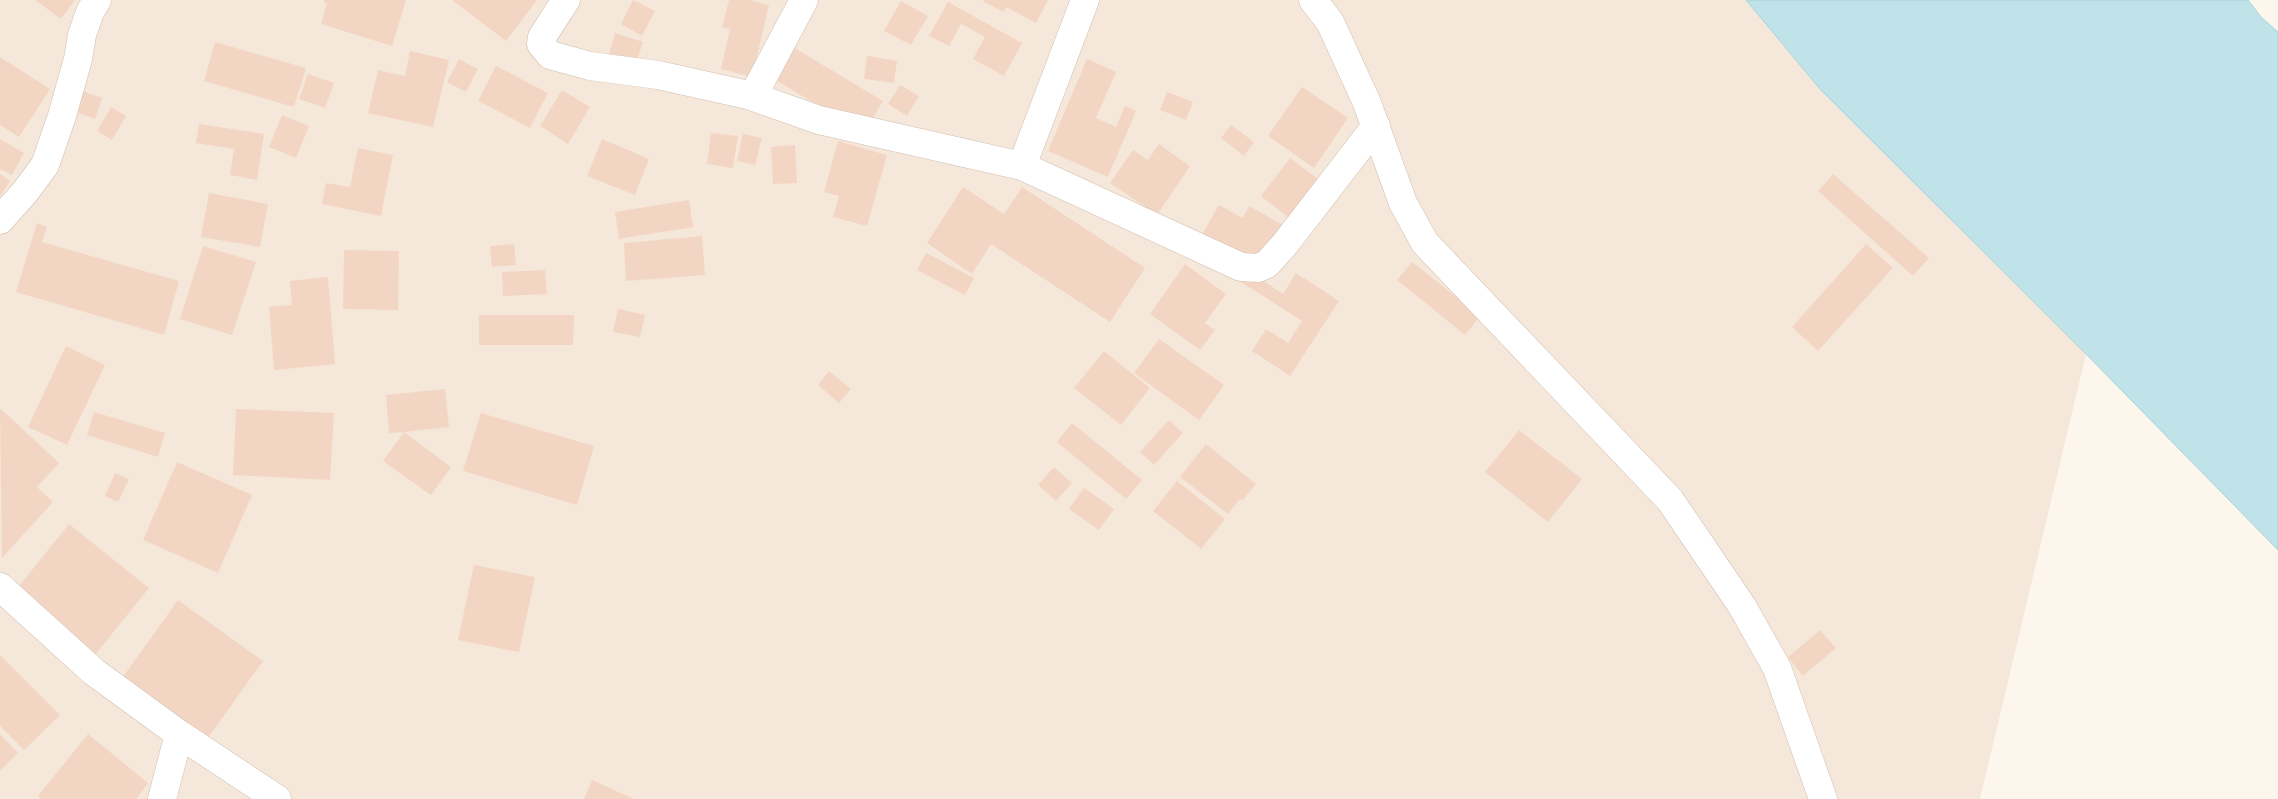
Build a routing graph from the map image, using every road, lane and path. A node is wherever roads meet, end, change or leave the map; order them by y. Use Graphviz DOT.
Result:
graph roads {
  1 [pos="97,0"];
  2 [pos="566,0"];
  3 [pos="804,0"];
  4 [pos="1085,0"];
  5 [pos="1313,0"];
  6 [pos="753,96"];
  7 [pos="1376,126"];
  8 [pos="1022,166"];
  9 [pos="0,220"];
  10 [pos="0,586"];
  11 [pos="179,734"];
  12 [pos="162,799"];
  13 [pos="277,799"];
  14 [pos="1823,799"];
  1 -- 9 [label="street"];
  2 -- 6 [label="street"];
  3 -- 6 [label="street"];
  4 -- 8 [label="street"];
  5 -- 7 [label="street"];
  6 -- 8 [label="street"];
  7 -- 8 [label="street"];
  7 -- 14 [label="street"];
  10 -- 11 [label="street"];
  11 -- 12 [label="street"];
  11 -- 13 [label="street"];
}
